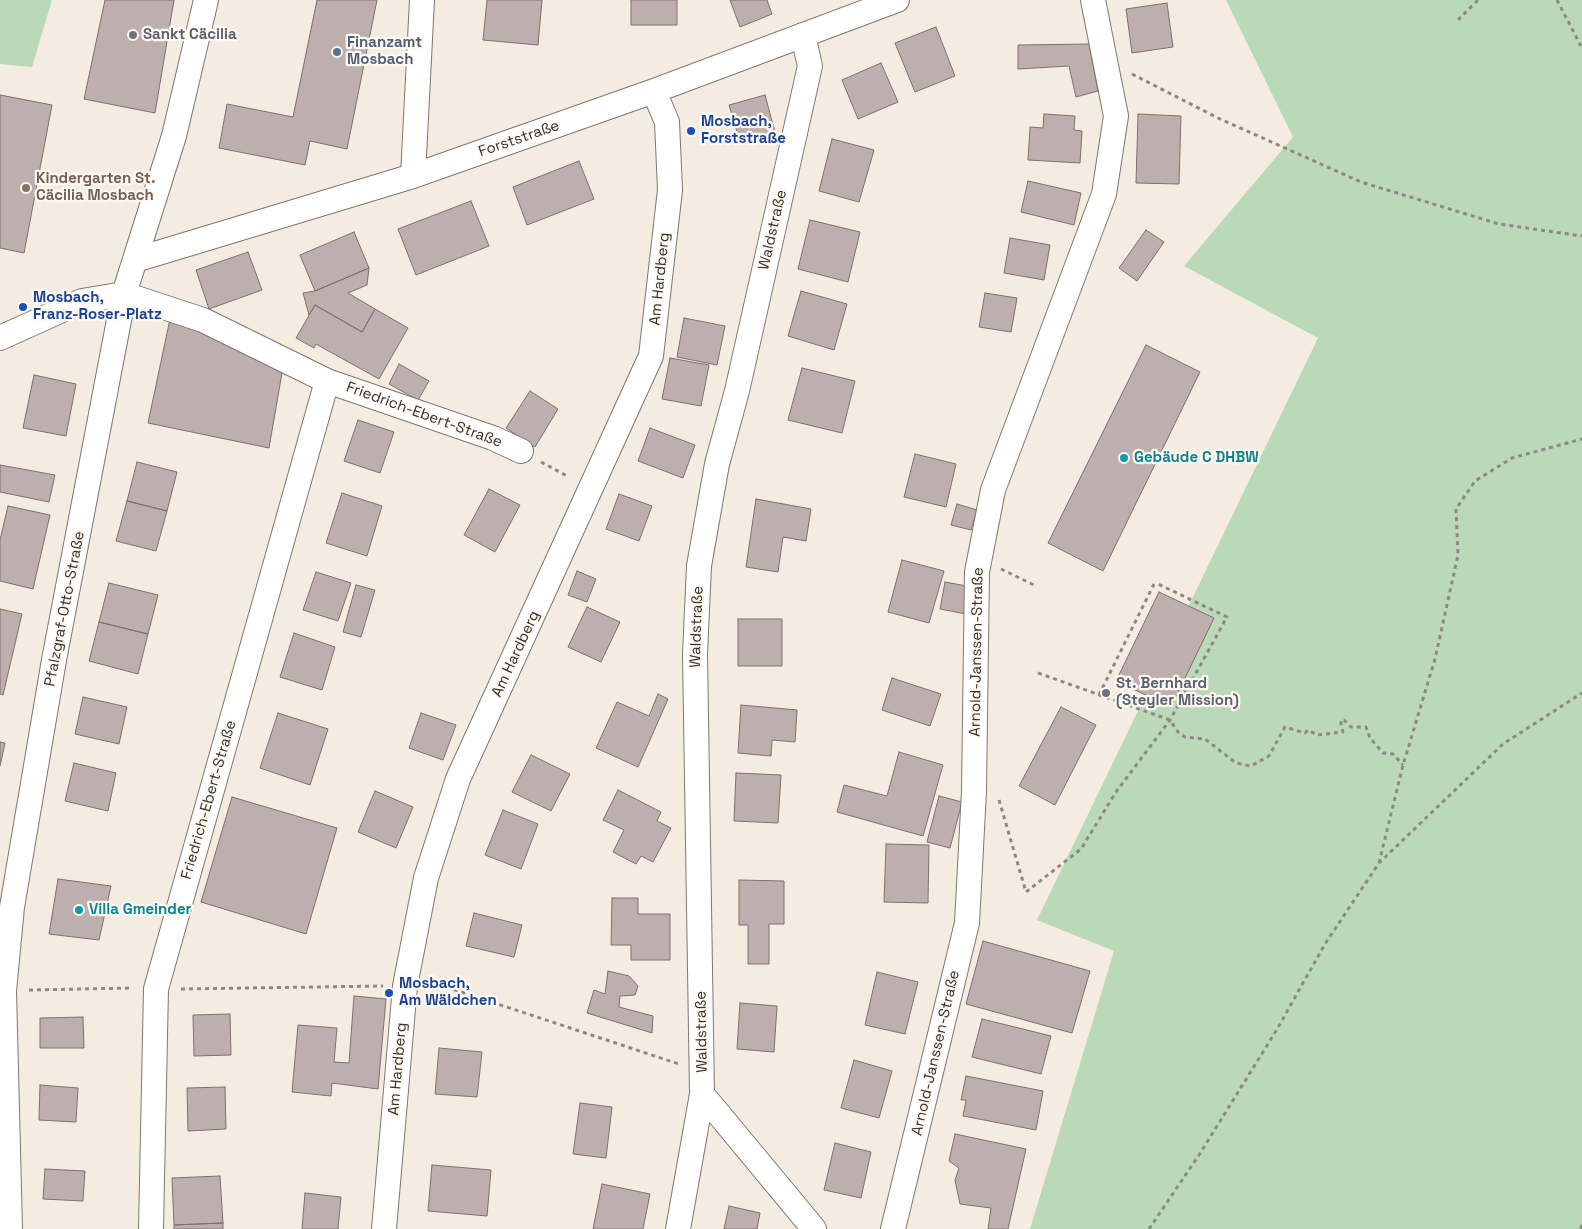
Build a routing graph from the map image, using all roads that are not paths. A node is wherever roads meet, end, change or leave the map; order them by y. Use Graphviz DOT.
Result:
graph roads {
  1 [pos="206,0"];
  2 [pos="422,0"];
  3 [pos="898,0"];
  4 [pos="1093,0"];
  5 [pos="803,35"];
  6 [pos="654,91"];
  7 [pos="413,176"];
  8 [pos="135,260"];
  9 [pos="124,294"];
  10 [pos="0,338"];
  11 [pos="328,381"];
  12 [pos="521,452"];
  13 [pos="702,1094"];
  14 [pos="10,1229"];
  15 [pos="151,1229"];
  16 [pos="384,1229"];
  17 [pos="678,1229"];
  18 [pos="814,1229"];
  19 [pos="893,1229"];
  1 -- 8 [label="street, Pfalzgraf-Otto-Straße"];
  2 -- 7 [label="street"];
  3 -- 5 [label="street, Forststraße"];
  4 -- 19 [label="street, Arnold-Janssen-Straße"];
  5 -- 6 [label="street, Forststraße"];
  5 -- 13 [label="street, Waldstraße"];
  6 -- 7 [label="street, Forststraße"];
  6 -- 16 [label="street, Am Hardberg"];
  7 -- 8 [label="street, Forststraße"];
  8 -- 9 [label="street, Pfalzgraf-Otto-Straße"];
  9 -- 10 [label="street"];
  9 -- 11 [label="street, Friedrich-Ebert-Straße"];
  9 -- 14 [label="street, Pfalzgraf-Otto-Straße"];
  11 -- 12 [label="street, Friedrich-Ebert-Straße"];
  11 -- 15 [label="street, Friedrich-Ebert-Straße"];
  13 -- 17 [label="street, Waldstraße"];
  13 -- 18 [label="street"];
}
